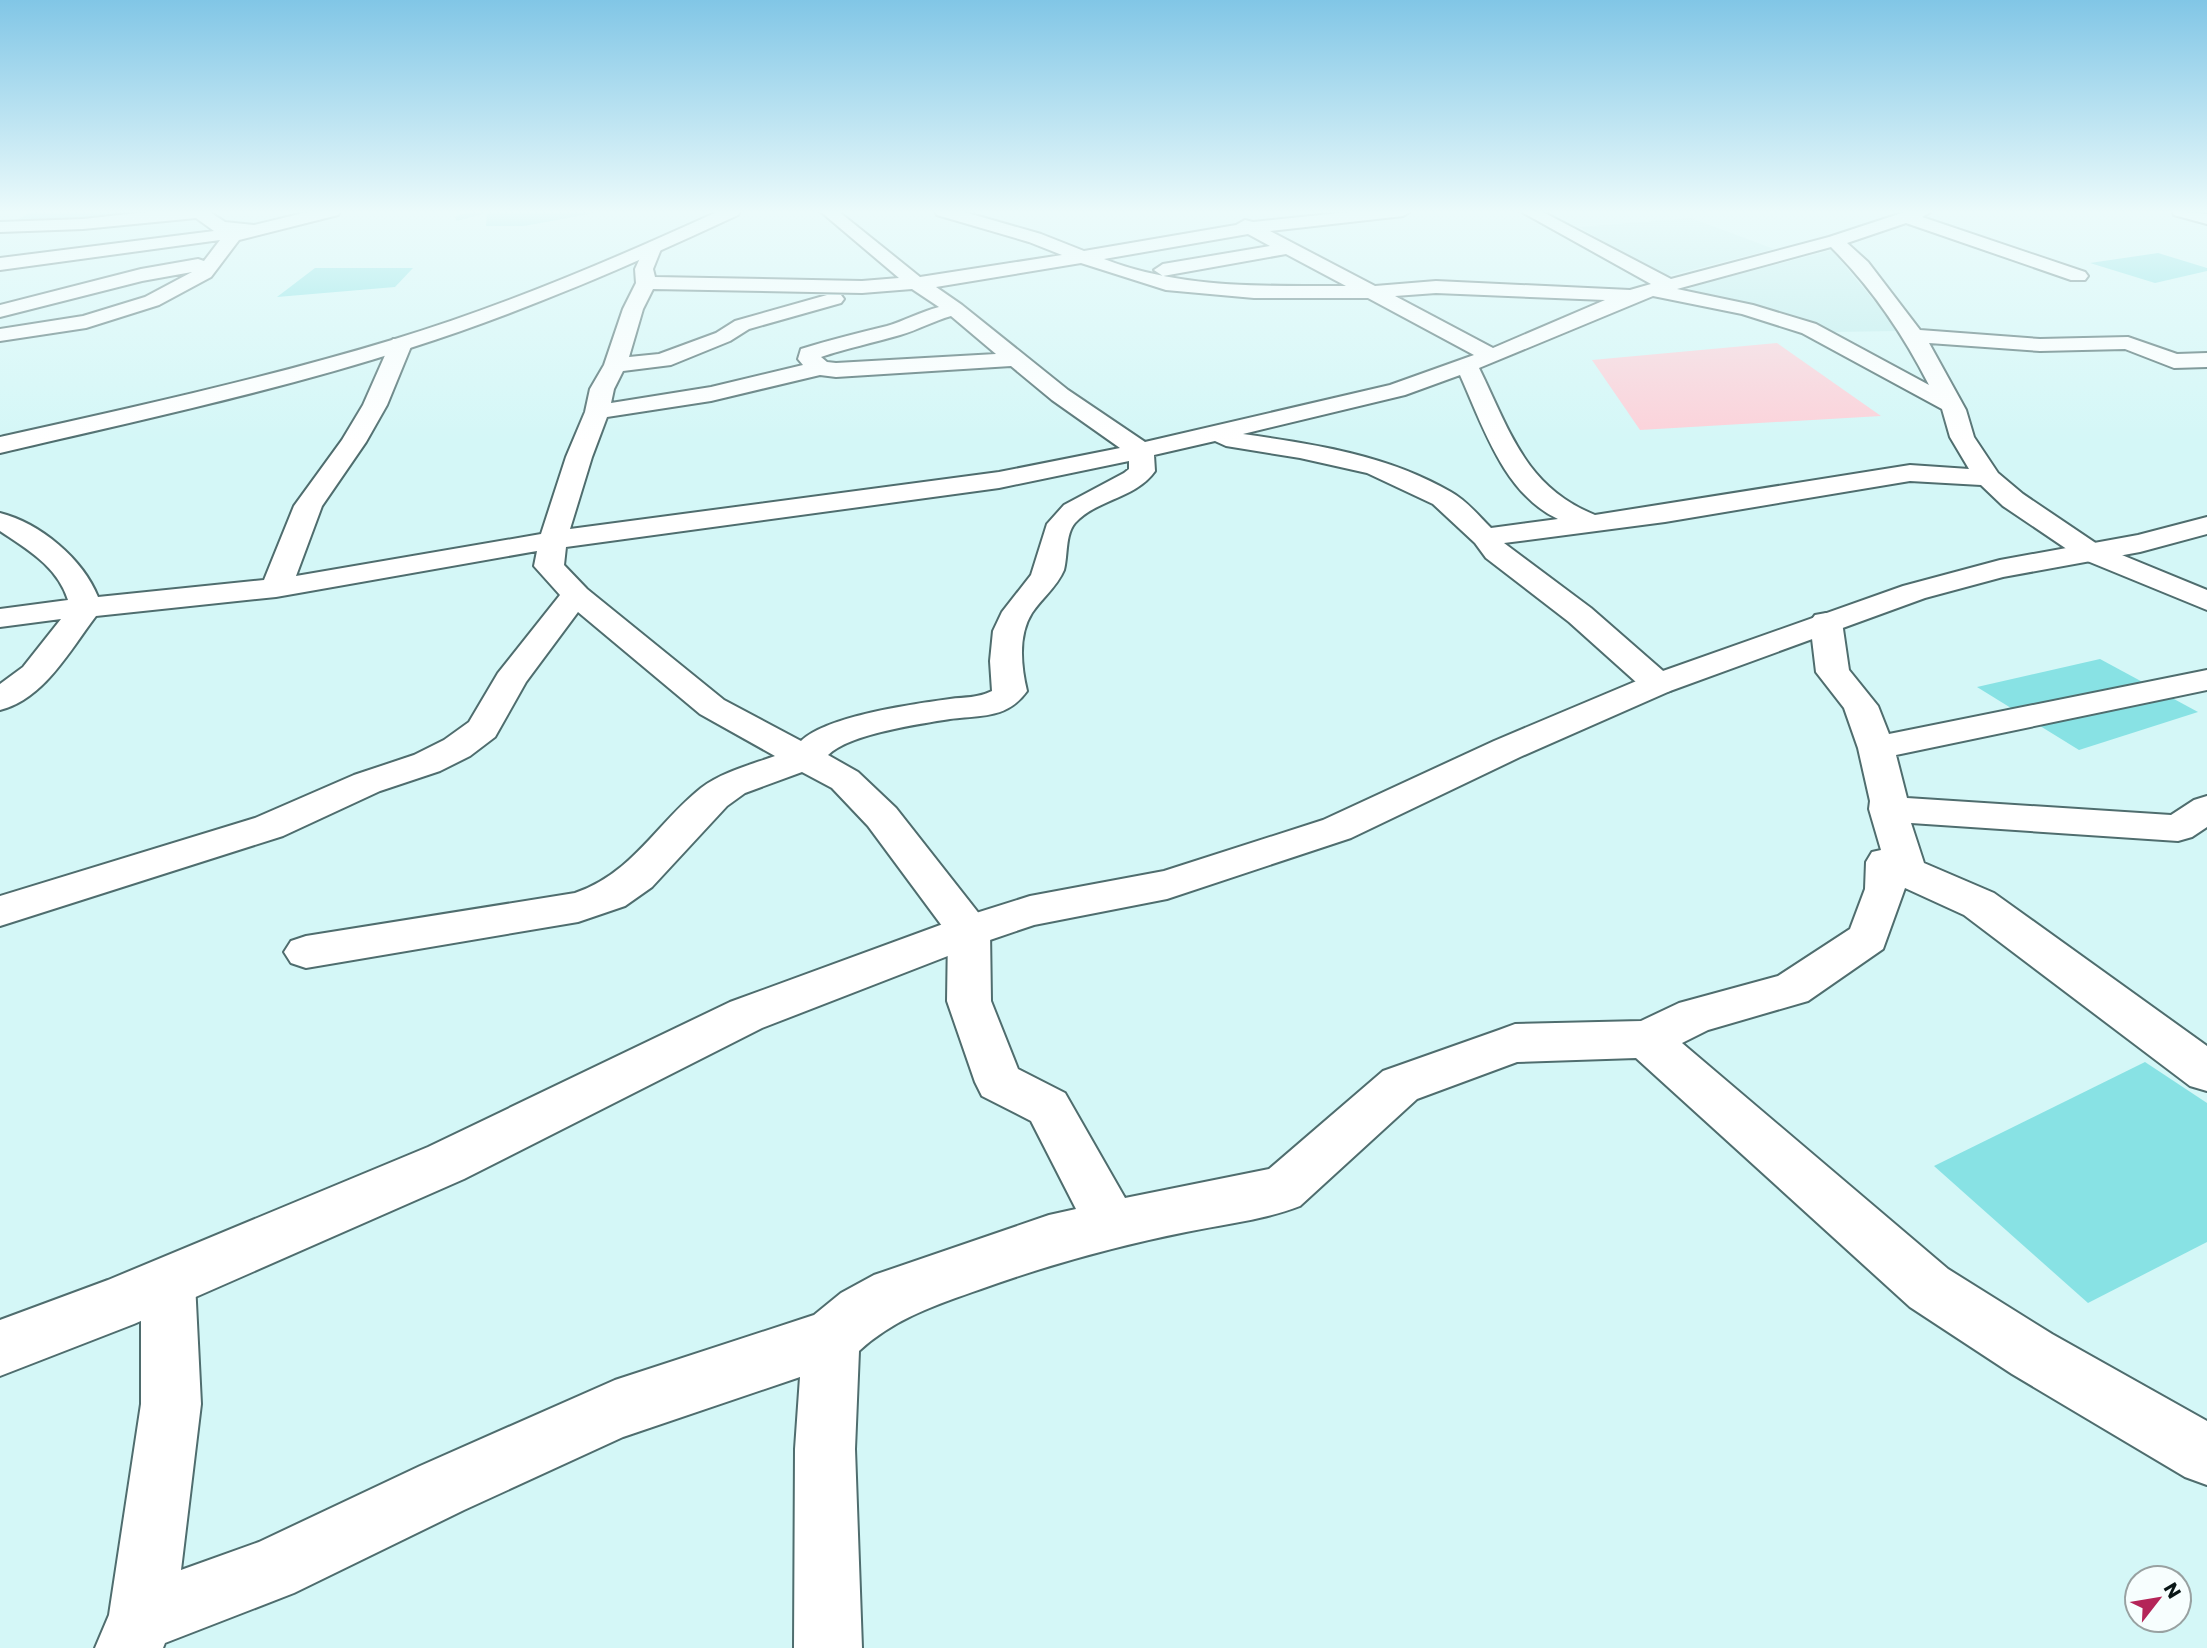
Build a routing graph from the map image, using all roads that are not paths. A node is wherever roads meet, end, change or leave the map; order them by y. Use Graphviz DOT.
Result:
graph roads {
  1 [pos="90,288"];
  2 [pos="179,288"];
  3 [pos="554,288"];
  4 [pos="644,288"];
  5 [pos="858,288"];
  6 [pos="862,288"];
  7 [pos="923,288"];
  8 [pos="1201,288"];
  9 [pos="1364,288"];
  10 [pos="1424,288"];
  11 [pos="1501,288"];
  12 [pos="1647,288"];
  13 [pos="1658,288"];
  14 [pos="1878,288"];
  15 [pos="1650,290"];
  16 [pos="1372,292"];
  17 [pos="955,309"];
  18 [pos="0,311"];
  19 [pos="0,335"];
  20 [pos="1914,336"];
  21 [pos="401,344"];
  22 [pos="1492,356"];
  23 [pos="1015,359"];
  24 [pos="2207,360"];
  25 [pos="615,365"];
  26 [pos="1466,365"];
  27 [pos="820,368"];
  28 [pos="1951,404"];
  29 [pos="609,410"];
  30 [pos="1203,437"];
  31 [pos="0,445"];
  32 [pos="1141,451"];
  33 [pos="1988,478"];
  34 [pos="0,522"];
  35 [pos="1592,523"];
  36 [pos="2207,525"];
  37 [pos="1485,537"];
  38 [pos="552,540"];
  39 [pos="2090,552"];
  40 [pos="276,588"];
  41 [pos="576,595"];
  42 [pos="2207,601"];
  43 [pos="86,608"];
  44 [pos="0,618"];
  45 [pos="1826,622"];
  46 [pos="2207,680"];
  47 [pos="1658,684"];
  48 [pos="0,701"];
  49 [pos="1876,748"];
  50 [pos="806,758"];
  51 [pos="1888,809"];
  52 [pos="2207,809"];
  53 [pos="1907,872"];
  54 [pos="0,911"];
  55 [pos="969,931"];
  56 [pos="306,952"];
  57 [pos="1646,1039"];
  58 [pos="2207,1072"];
  59 [pos="1112,1226"];
  60 [pos="168,1282"];
  61 [pos="831,1338"];
  62 [pos="0,1348"];
  63 [pos="2207,1455"];
  64 [pos="136,1633"];
  65 [pos="828,1648"];
  1 -- 18 [label="street"];
  2 -- 19 [label="street"];
  3 -- 21 [label="street"];
  4 -- 25 [label="street"];
  5 -- 6 [label="street"];
  6 -- 25 [label="street"];
  7 -- 17 [label="street"];
  8 -- 16 [label="street"];
  9 -- 16 [label="street"];
  10 -- 16 [label="street"];
  11 -- 15 [label="street"];
  12 -- 15 [label="street"];
  13 -- 15 [label="street"];
  14 -- 20 [label="street"];
  15 -- 22 [label="street"];
  15 -- 28 [label="street"];
  16 -- 22 [label="street"];
  17 -- 23 [label="street"];
  17 -- 27 [label="street"];
  20 -- 24 [label="street"];
  20 -- 28 [label="street"];
  21 -- 31 [label="street"];
  21 -- 40 [label="street"];
  22 -- 26 [label="street"];
  23 -- 27 [label="street"];
  23 -- 32 [label="street"];
  25 -- 38 [label="street"];
  26 -- 30 [label="street"];
  26 -- 35 [label="street"];
  27 -- 29 [label="street"];
  28 -- 33 [label="street"];
  30 -- 32 [label="street"];
  30 -- 37 [label="street"];
  32 -- 38 [label="street"];
  32 -- 50 [label="street"];
  33 -- 35 [label="street"];
  33 -- 39 [label="street"];
  34 -- 43 [label="street"];
  35 -- 37 [label="street"];
  36 -- 39 [label="street"];
  37 -- 47 [label="street"];
  38 -- 40 [label="street"];
  38 -- 41 [label="street"];
  39 -- 42 [label="street"];
  39 -- 45 [label="street"];
  40 -- 43 [label="street"];
  41 -- 50 [label="street"];
  41 -- 54 [label="street"];
  43 -- 44 [label="street"];
  43 -- 48 [label="street"];
  45 -- 47 [label="street"];
  45 -- 49 [label="street"];
  46 -- 49 [label="street"];
  47 -- 55 [label="street"];
  49 -- 51 [label="street"];
  50 -- 55 [label="street"];
  50 -- 56 [label="street"];
  51 -- 52 [label="street"];
  51 -- 53 [label="street"];
  53 -- 57 [label="street"];
  53 -- 58 [label="street"];
  55 -- 59 [label="street"];
  55 -- 60 [label="street"];
  57 -- 59 [label="street"];
  57 -- 63 [label="street"];
  59 -- 61 [label="street"];
  60 -- 62 [label="street"];
  60 -- 64 [label="street"];
  61 -- 64 [label="street"];
  61 -- 65 [label="street"];
}
